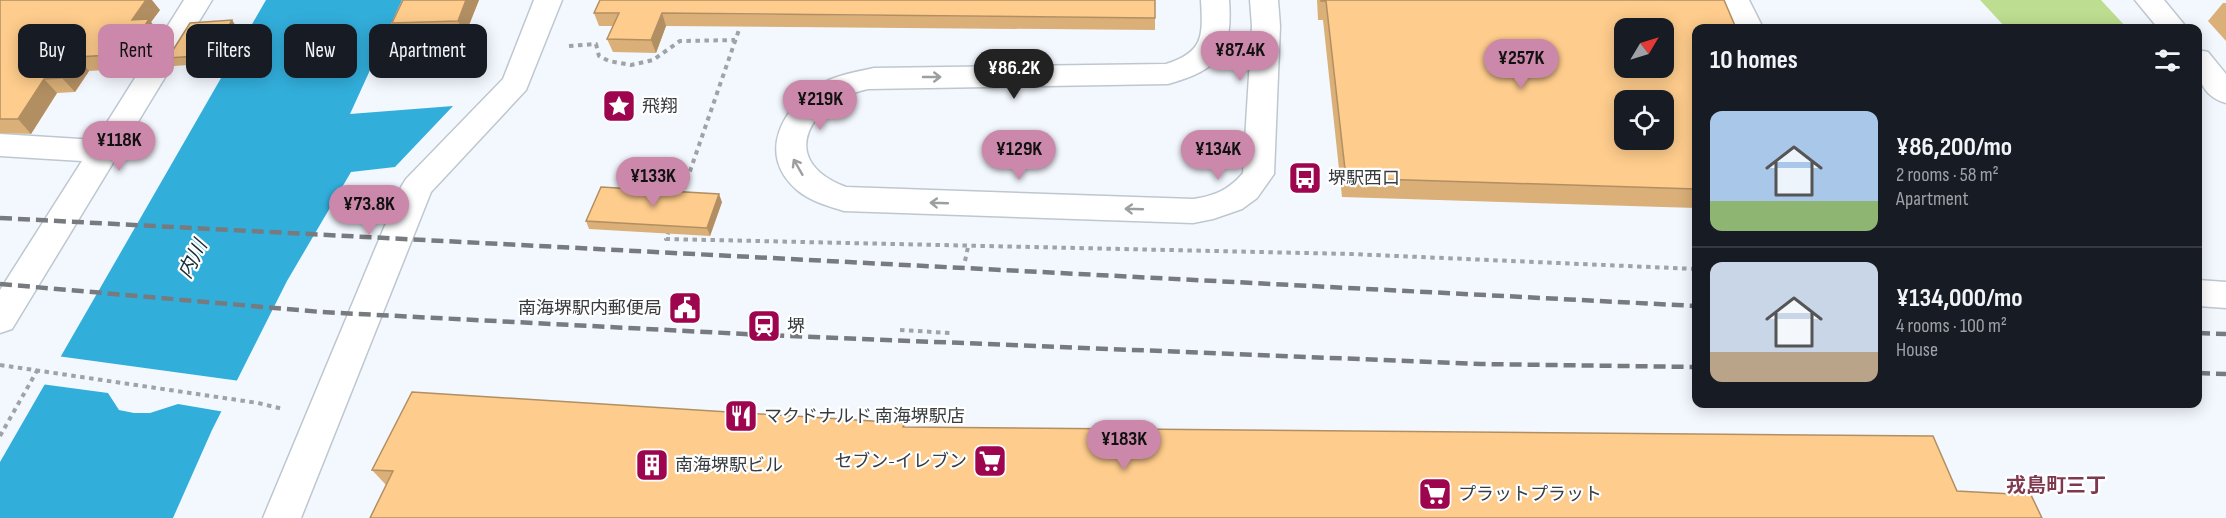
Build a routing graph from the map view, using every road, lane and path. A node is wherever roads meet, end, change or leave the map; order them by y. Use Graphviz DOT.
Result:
graph roads {
  1 [pos="198,0"];
  2 [pos="548,0"];
  3 [pos="1215,0"];
  4 [pos="1264,0"];
  5 [pos="1735,0"];
  6 [pos="2149,0"];
  7 [pos="1747,24"];
  8 [pos="2170,24"];
  9 [pos="740,27"];
  10 [pos="735,40"];
  11 [pos="561,46"];
  12 [pos="2202,64"];
  13 [pos="2226,93"];
  14 [pos="0,146"];
  15 [pos="104,150"];
  16 [pos="678,206"];
  17 [pos="670,228"];
  18 [pos="968,247"];
  19 [pos="965,261"];
  20 [pos="1692,269"];
  21 [pos="2202,293"];
  22 [pos="2226,295"];
  23 [pos="0,319"];
  24 [pos="900,330"];
  25 [pos="950,333"];
  26 [pos="0,365"];
  27 [pos="38,369"];
  28 [pos="286,410"];
  29 [pos="0,436"];
  30 [pos="282,518"];
  1 -- 15 [label="street"];
  2 -- 30 [label="street"];
  4 -- 3 [label="street, one-way"];
  5 -- 7 [label="street"];
  6 -- 8 [label="street"];
  9 -- 10 [label="path"];
  10 -- 11 [label="path"];
  10 -- 16 [label="path"];
  12 -- 13 [label="street"];
  14 -- 15 [label="street"];
  15 -- 23 [label="street"];
  17 -- 18 [label="path"];
  18 -- 19 [label="path"];
  18 -- 20 [label="path"];
  21 -- 22 [label="street"];
  24 -- 25 [label="path"];
  26 -- 27 [label="path"];
  27 -- 28 [label="path"];
  27 -- 29 [label="path"];
}
